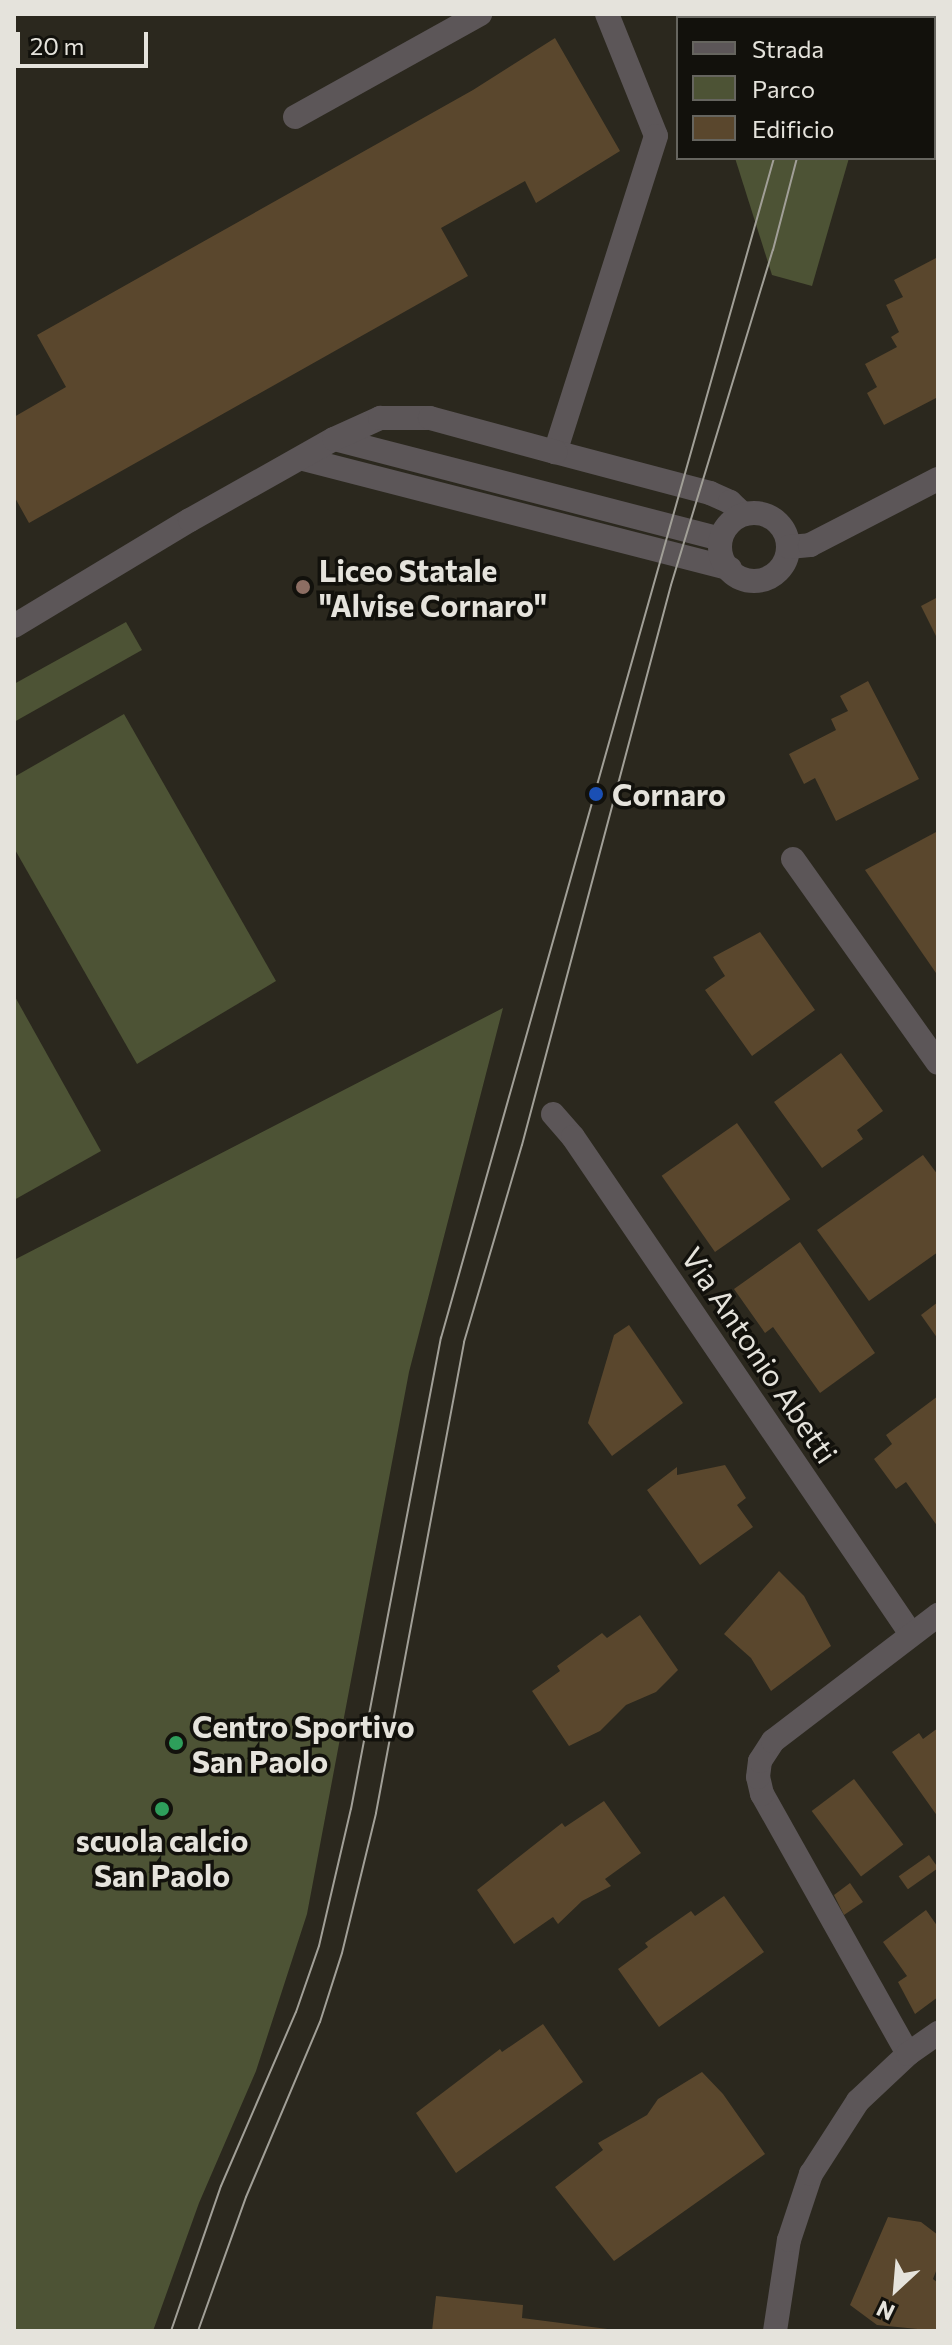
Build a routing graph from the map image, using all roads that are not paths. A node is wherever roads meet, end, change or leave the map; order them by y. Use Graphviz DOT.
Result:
graph roads {
  1 [pos="480,14"];
  2 [pos="607,14"];
  3 [pos="295,117"];
  4 [pos="334,439"];
  5 [pos="555,452"];
  6 [pos="303,459"];
  7 [pos="938,479"];
  8 [pos="743,514"];
  9 [pos="720,539"];
  10 [pos="789,547"];
  11 [pos="723,568"];
  12 [pos="14,626"];
  13 [pos="793,859"];
  14 [pos="938,1063"];
  15 [pos="553,1114"];
  16 [pos="938,1615"];
  17 [pos="911,1634"];
  18 [pos="938,2033"];
  19 [pos="908,2054"];
  20 [pos="775,2331"];
  1 -- 3 [label="street"];
  2 -- 5 [label="street"];
  4 -- 5 [label="street"];
  4 -- 6 [label="street"];
  4 -- 9 [label="street"];
  5 -- 8 [label="street"];
  6 -- 11 [label="street"];
  6 -- 12 [label="street"];
  7 -- 10 [label="street"];
  8 -- 9 [label="street"];
  8 -- 10 [label="street"];
  9 -- 11 [label="street"];
  10 -- 11 [label="street"];
  13 -- 14 [label="street"];
  15 -- 17 [label="street, Via Antonio Abetti"];
  16 -- 17 [label="street"];
  17 -- 19 [label="street"];
  18 -- 19 [label="street"];
  19 -- 20 [label="street"];
}
